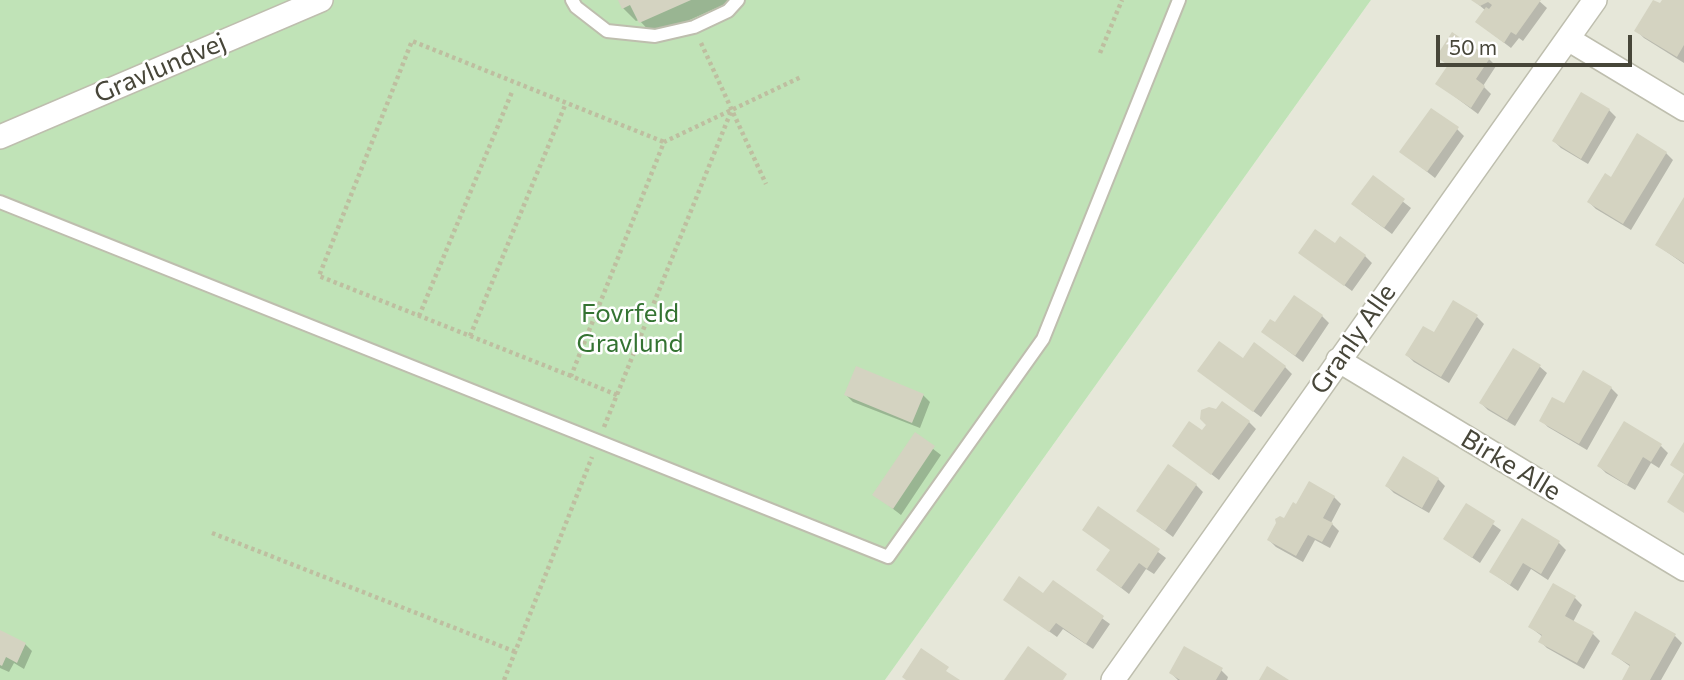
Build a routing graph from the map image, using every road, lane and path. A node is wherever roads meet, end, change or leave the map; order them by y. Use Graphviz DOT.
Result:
graph roads {
  1 [pos="321,0"];
  2 [pos="572,0"];
  3 [pos="738,0"];
  4 [pos="1122,0"];
  5 [pos="1179,0"];
  6 [pos="1595,0"];
  7 [pos="694,27"];
  8 [pos="1568,39"];
  9 [pos="1100,52"];
  10 [pos="800,77"];
  11 [pos="512,92"];
  12 [pos="566,103"];
  13 [pos="732,109"];
  14 [pos="1684,109"];
  15 [pos="0,137"];
  16 [pos="664,142"];
  17 [pos="766,184"];
  18 [pos="0,202"];
  19 [pos="419,316"];
  20 [pos="470,336"];
  21 [pos="1338,360"];
  22 [pos="570,376"];
  23 [pos="617,395"];
  24 [pos="598,441"];
  25 [pos="212,533"];
  26 [pos="1684,569"];
  27 [pos="516,652"];
  28 [pos="505,680"];
  29 [pos="1113,680"];
  1 -- 15 [label="street, Gravlundvej"];
  2 -- 7 [label="lane"];
  3 -- 7 [label="lane"];
  4 -- 9 [label="path"];
  5 -- 24 [label="lane"];
  6 -- 8 [label="street, Granly Alle"];
  7 -- 13 [label="path"];
  8 -- 14 [label="street"];
  8 -- 21 [label="street, Granly Alle"];
  10 -- 13 [label="path"];
  11 -- 19 [label="path"];
  12 -- 16 [label="path"];
  12 -- 19 [label="path"];
  12 -- 20 [label="path"];
  13 -- 16 [label="path"];
  13 -- 17 [label="path"];
  13 -- 23 [label="path"];
  16 -- 22 [label="path"];
  18 -- 24 [label="lane"];
  19 -- 20 [label="path"];
  20 -- 22 [label="path"];
  21 -- 26 [label="street, Birke Alle"];
  21 -- 29 [label="street, Granly Alle"];
  22 -- 23 [label="path"];
  23 -- 24 [label="path"];
  24 -- 27 [label="path"];
  25 -- 27 [label="path"];
  27 -- 28 [label="path"];
}
